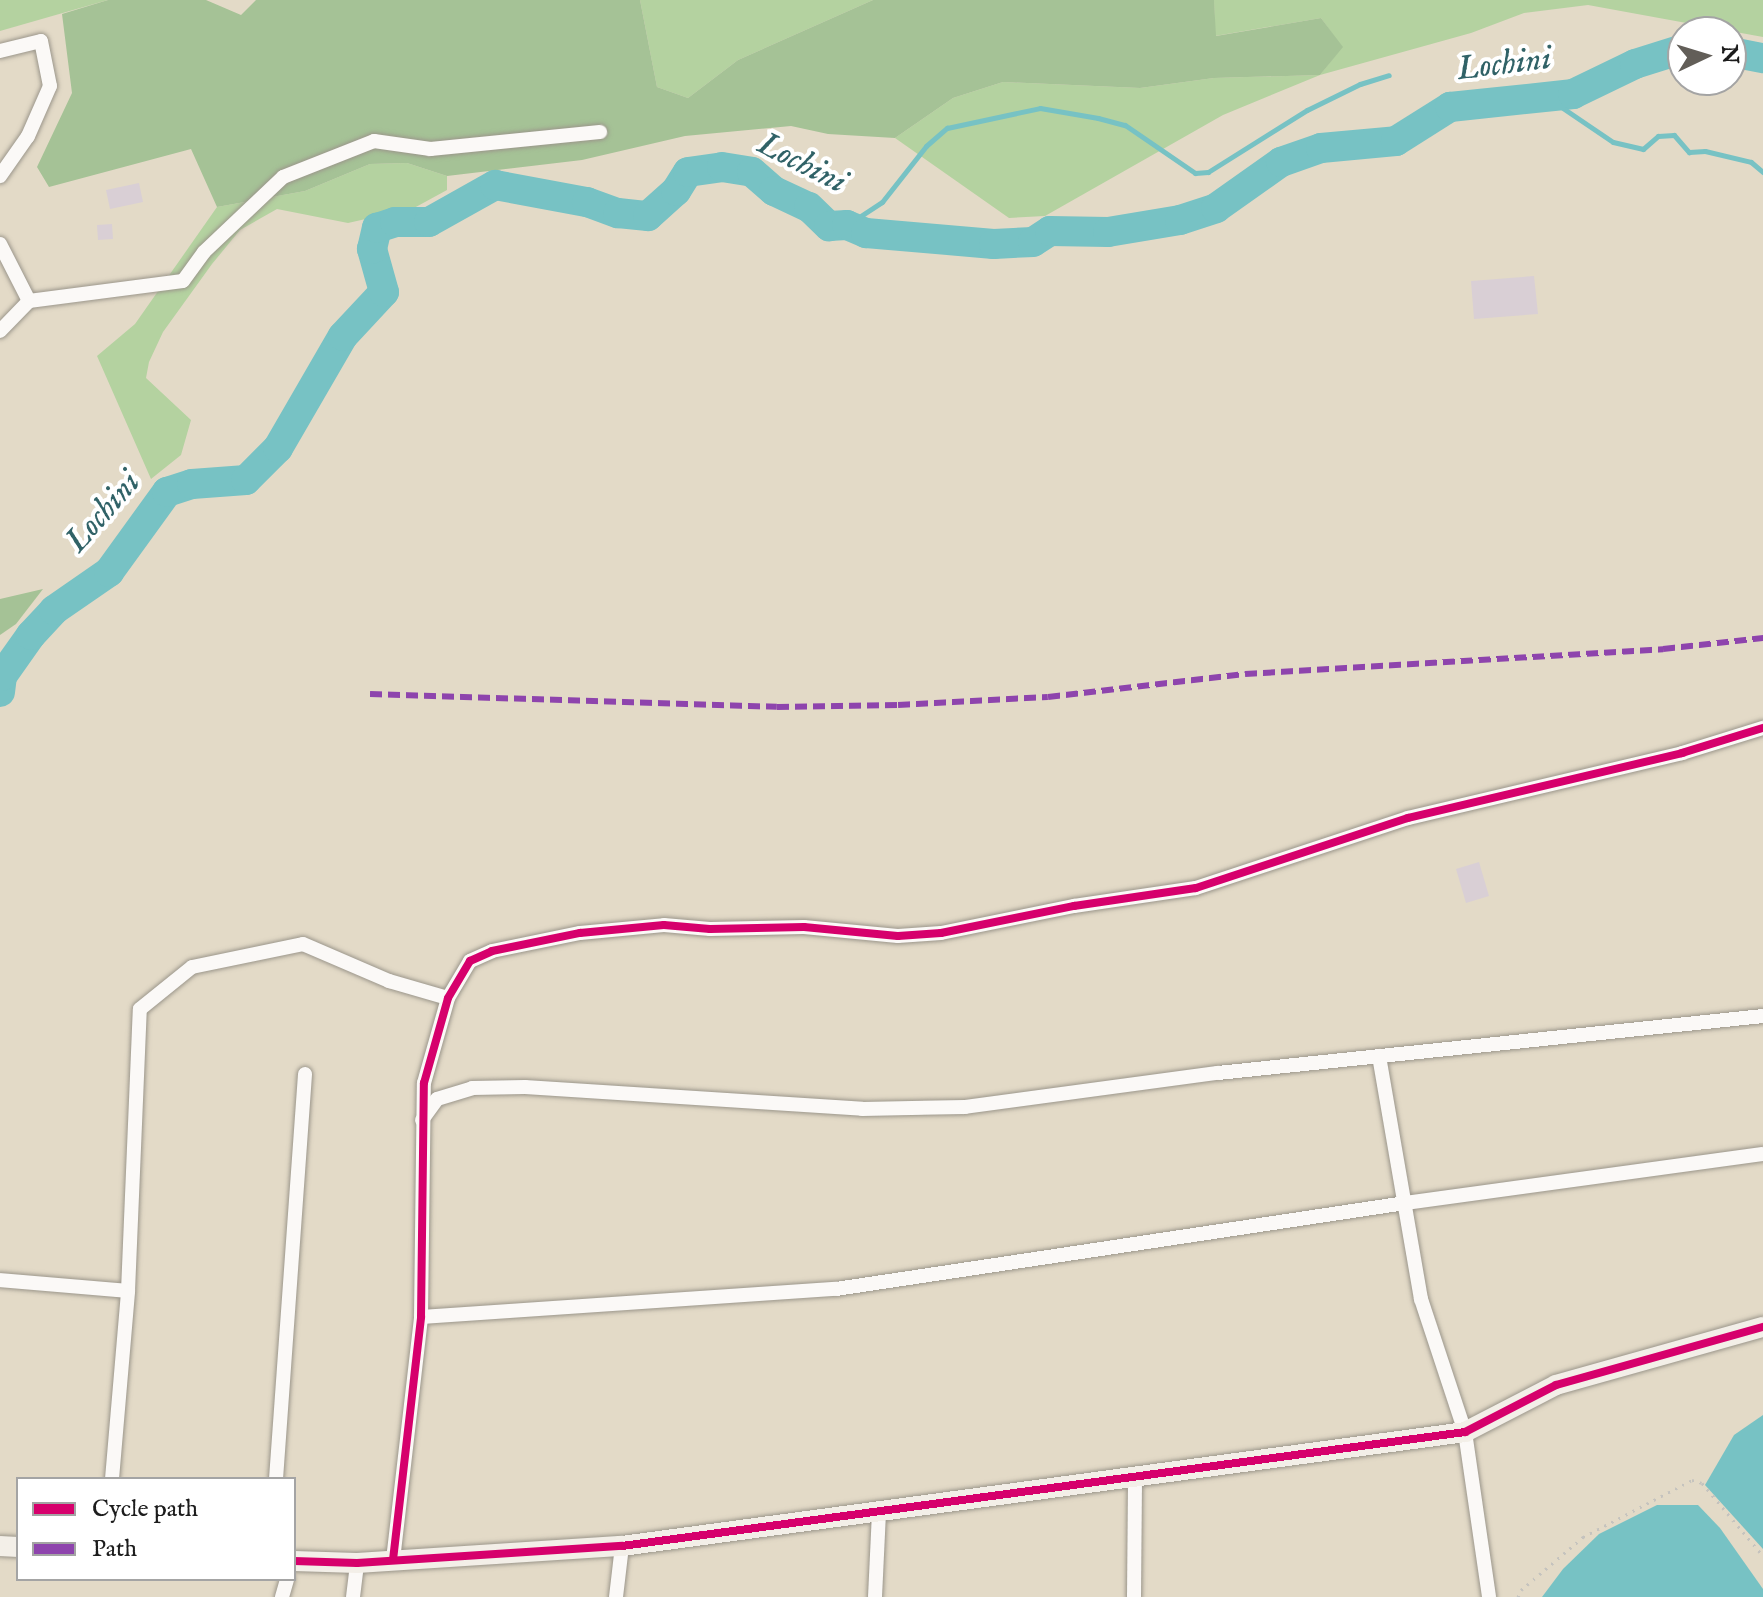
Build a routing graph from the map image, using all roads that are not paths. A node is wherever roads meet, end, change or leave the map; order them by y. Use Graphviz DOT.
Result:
graph roads {
  1 [pos="0,51"];
  2 [pos="600,132"];
  3 [pos="0,176"];
  4 [pos="0,244"];
  5 [pos="29,301"];
  6 [pos="0,331"];
  7 [pos="1763,728"];
  8 [pos="448,998"];
  9 [pos="1763,1016"];
  10 [pos="1379,1056"];
  11 [pos="305,1074"];
  12 [pos="422,1120"];
  13 [pos="1763,1154"];
  14 [pos="1405,1203"];
  15 [pos="0,1280"];
  16 [pos="128,1291"];
  17 [pos="421,1317"];
  18 [pos="1763,1327"];
  19 [pos="1465,1432"];
  20 [pos="112,1477"];
  21 [pos="276,1477"];
  22 [pos="1135,1478"];
  23 [pos="879,1512"];
  24 [pos="622,1546"];
  25 [pos="393,1560"];
  26 [pos="296,1561"];
  27 [pos="357,1563"];
  28 [pos="353,1597"];
  29 [pos="616,1597"];
  30 [pos="875,1597"];
  31 [pos="1134,1597"];
  32 [pos="1488,1597"];
  1 -- 3 [label="street"];
  2 -- 5 [label="street"];
  4 -- 5 [label="street"];
  5 -- 6 [label="street"];
  7 -- 8 [label="street"];
  8 -- 12 [label="street"];
  8 -- 16 [label="street"];
  9 -- 10 [label="street"];
  10 -- 12 [label="street"];
  10 -- 14 [label="street"];
  11 -- 21 [label="street"];
  12 -- 17 [label="street"];
  13 -- 14 [label="street"];
  14 -- 17 [label="street"];
  14 -- 19 [label="street"];
  15 -- 16 [label="street"];
  16 -- 20 [label="street"];
  17 -- 25 [label="street"];
  18 -- 19 [label="street"];
  19 -- 22 [label="street"];
  19 -- 32 [label="street"];
  22 -- 23 [label="street"];
  22 -- 31 [label="street"];
  23 -- 24 [label="street"];
  23 -- 30 [label="street"];
  24 -- 25 [label="street"];
  24 -- 29 [label="street"];
  25 -- 27 [label="street"];
  26 -- 27 [label="street"];
  27 -- 28 [label="street"];
}
